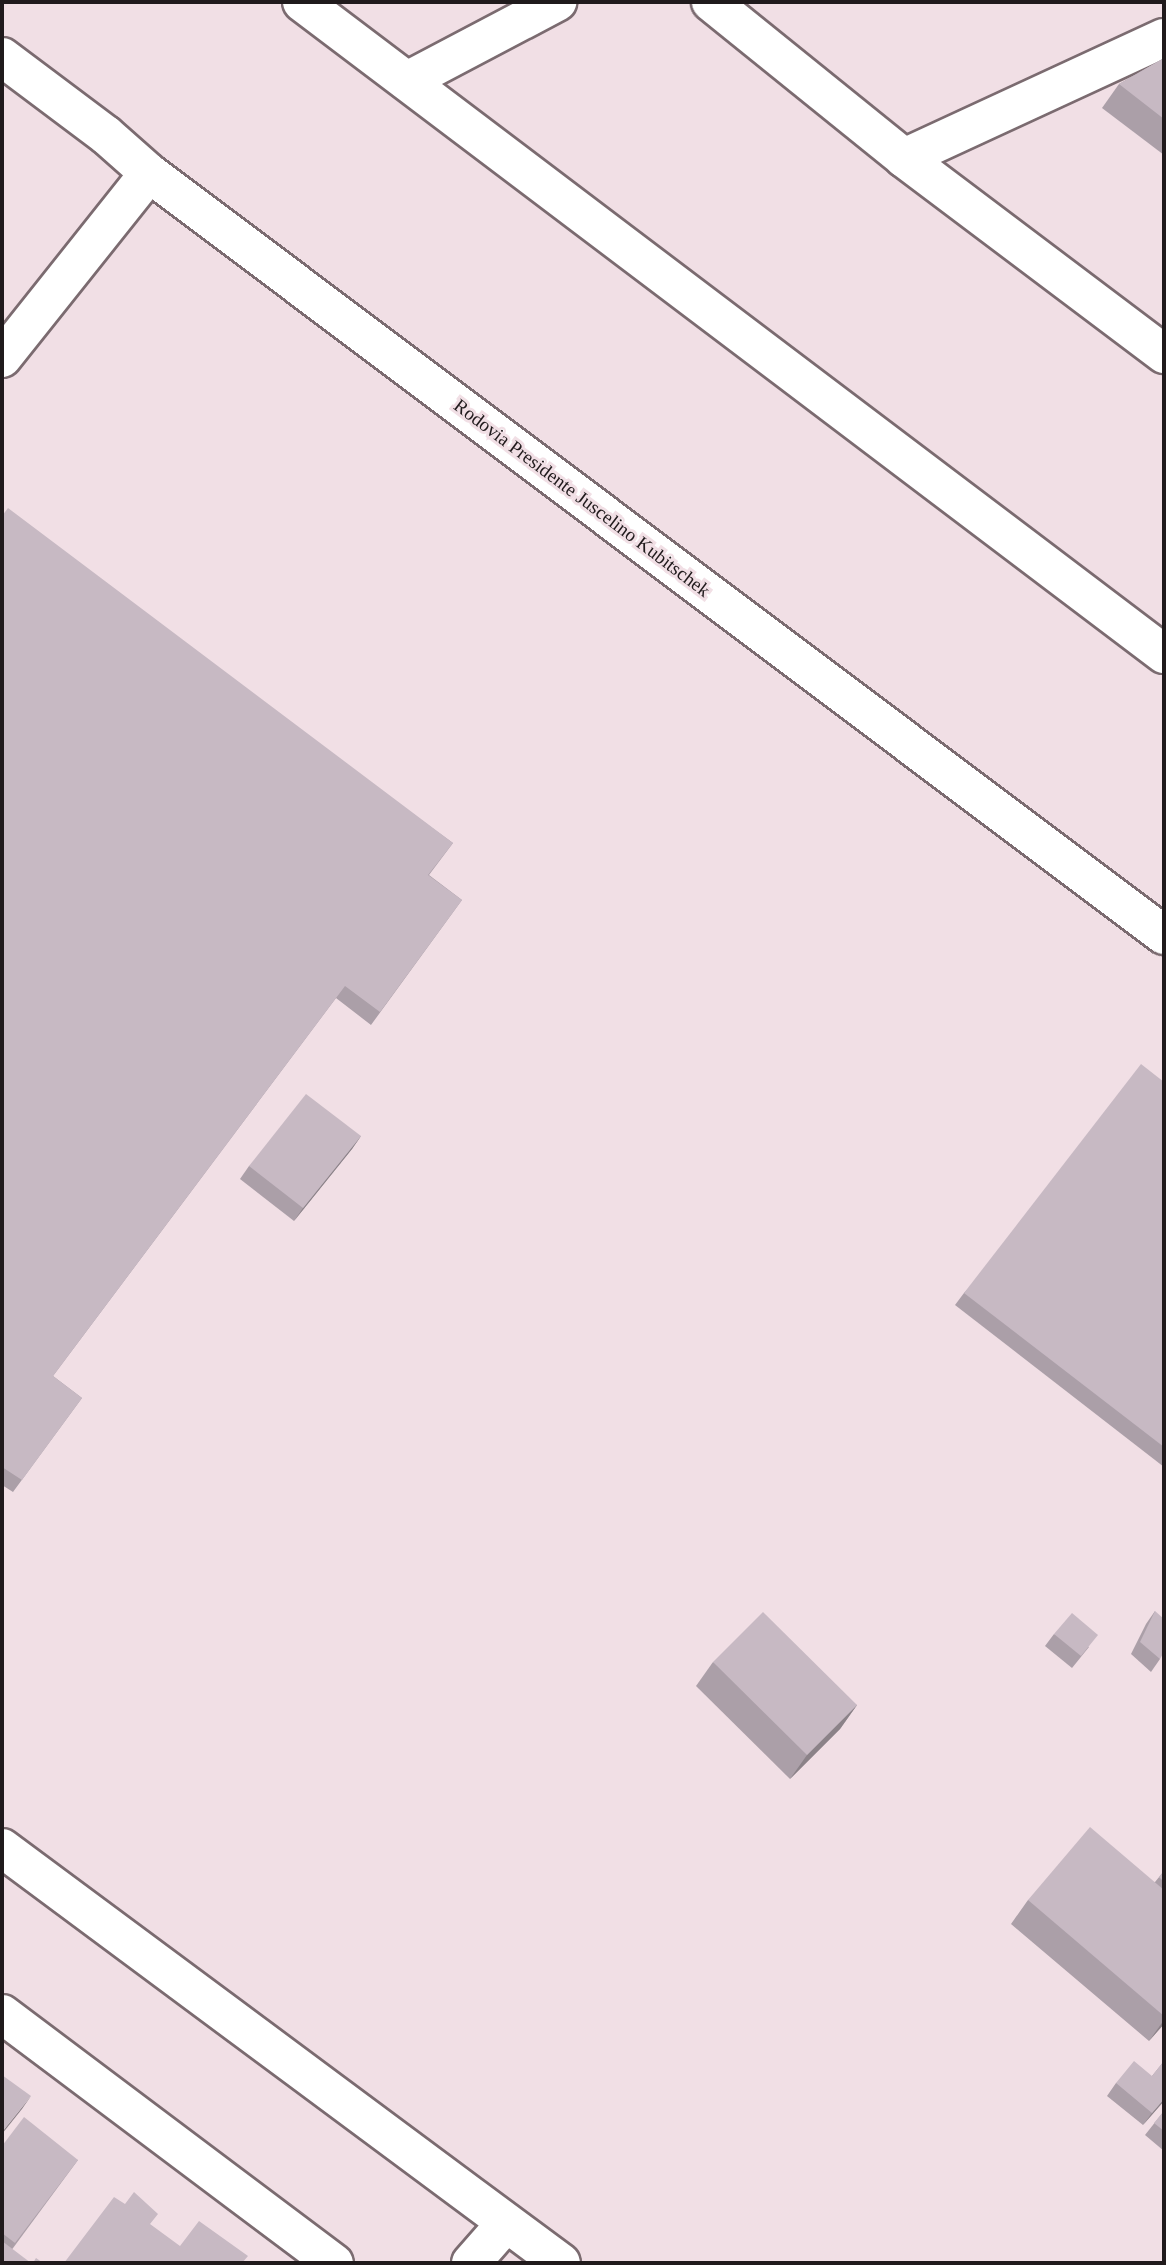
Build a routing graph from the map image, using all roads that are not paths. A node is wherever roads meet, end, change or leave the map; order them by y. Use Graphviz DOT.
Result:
graph roads {
  1 [pos="302,2"];
  2 [pos="557,2"];
  3 [pos="710,2"];
  4 [pos="1164,38"];
  5 [pos="2,57"];
  6 [pos="407,81"];
  7 [pos="904,158"];
  8 [pos="149,173"];
  9 [pos="1164,354"];
  10 [pos="2,358"];
  11 [pos="1164,654"];
  12 [pos="1164,935"];
  13 [pos="2,1848"];
  14 [pos="2,2014"];
  15 [pos="506,2223"];
  16 [pos="334,2263"];
  17 [pos="471,2263"];
  18 [pos="561,2263"];
  1 -- 6 [label="main road"];
  2 -- 6 [label="main road"];
  3 -- 7 [label="main road"];
  4 -- 7 [label="main road"];
  5 -- 8 [label="main road, Rodovia Presidente Juscelino Kubitschek"];
  6 -- 11 [label="main road"];
  7 -- 9 [label="main road"];
  8 -- 10 [label="main road"];
  8 -- 12 [label="main road, Rodovia Presidente Juscelino Kubitschek"];
  13 -- 15 [label="main road"];
  14 -- 16 [label="main road"];
  15 -- 17 [label="main road"];
  15 -- 18 [label="main road"];
}
